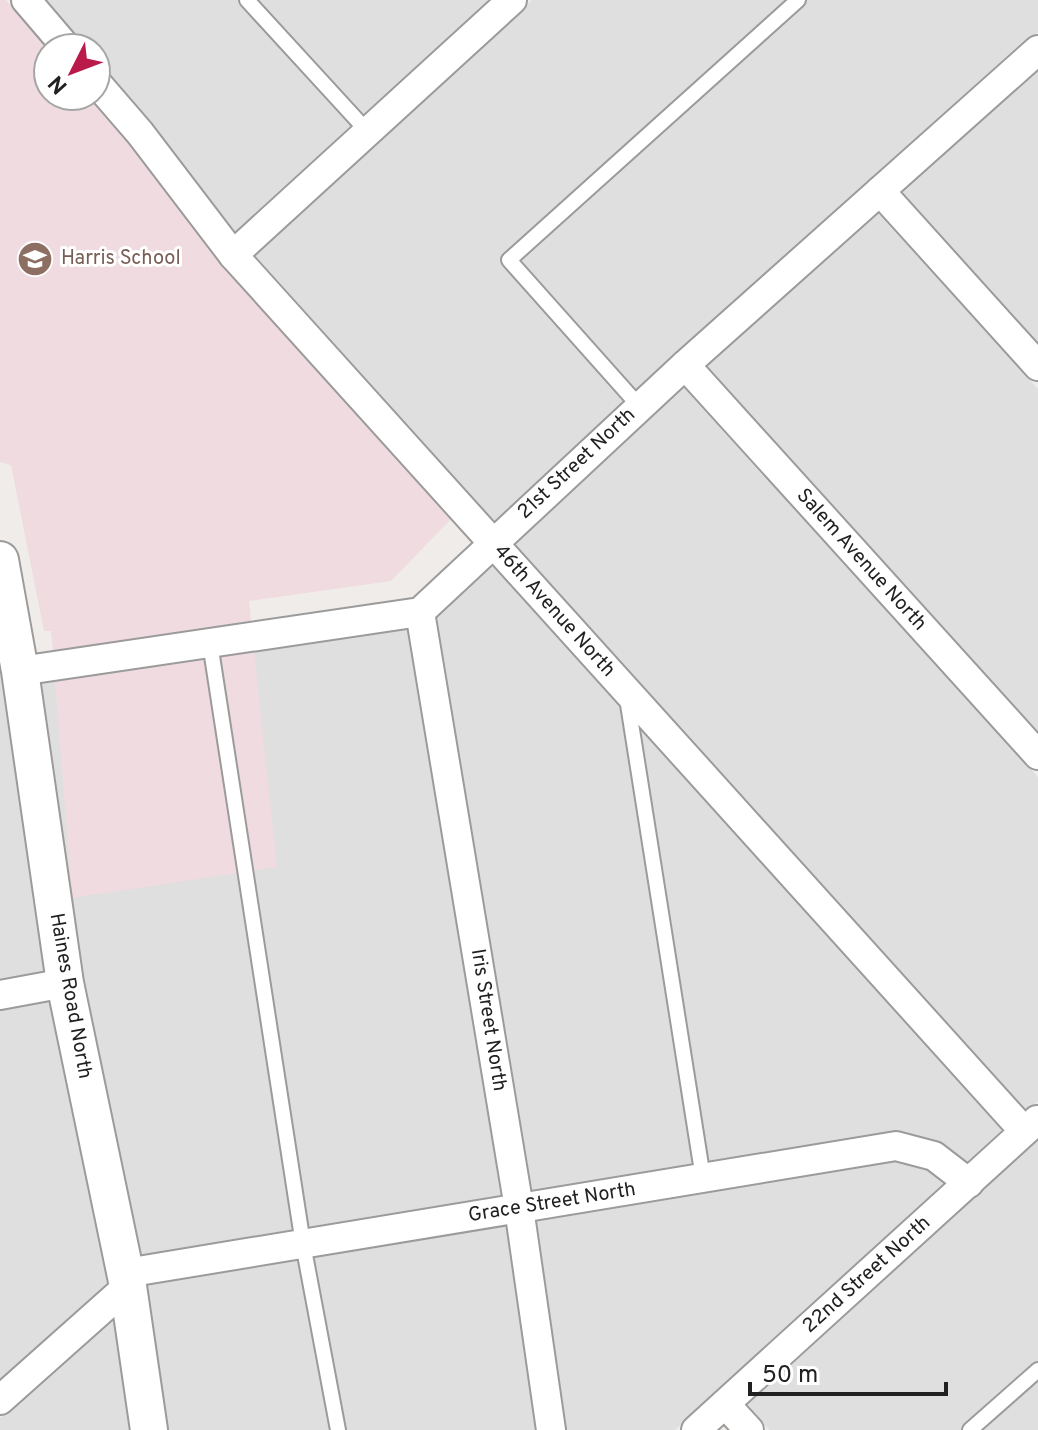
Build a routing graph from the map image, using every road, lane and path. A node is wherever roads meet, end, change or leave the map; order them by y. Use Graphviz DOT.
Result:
graph roads {
  1 [pos="26,0"];
  2 [pos="247,0"];
  3 [pos="512,0"];
  4 [pos="798,0"];
  5 [pos="53,32"];
  6 [pos="1038,50"];
  7 [pos="112,101"];
  8 [pos="368,132"];
  9 [pos="880,191"];
  10 [pos="233,255"];
  11 [pos="685,365"];
  12 [pos="1038,366"];
  13 [pos="640,407"];
  14 [pos="492,542"];
  15 [pos="0,560"];
  16 [pos="420,612"];
  17 [pos="210,643"];
  18 [pos="20,671"];
  19 [pos="625,690"];
  20 [pos="1038,755"];
  21 [pos="65,983"];
  22 [pos="0,995"];
  23 [pos="1031,1125"];
  24 [pos="703,1178"];
  25 [pos="969,1183"];
  26 [pos="519,1208"];
  27 [pos="303,1244"];
  28 [pos="127,1280"];
  29 [pos="1038,1370"];
  30 [pos="0,1400"];
  31 [pos="725,1404"];
  32 [pos="149,1430"];
  33 [pos="338,1430"];
  34 [pos="551,1430"];
  35 [pos="696,1430"];
  36 [pos="749,1430"];
  37 [pos="970,1430"];
  1 -- 5 [label="street"];
  2 -- 8 [label="lane"];
  3 -- 8 [label="street"];
  4 -- 13 [label="lane"];
  6 -- 9 [label="street, 21st Street North"];
  7 -- 10 [label="street, 46th Avenue North"];
  8 -- 10 [label="street"];
  9 -- 11 [label="street, 21st Street North"];
  9 -- 12 [label="street"];
  10 -- 14 [label="street, 46th Avenue North"];
  11 -- 13 [label="street, 21st Street North"];
  11 -- 20 [label="street, Salem Avenue North"];
  13 -- 14 [label="street, 21st Street North"];
  14 -- 16 [label="street, 21st Street North"];
  14 -- 19 [label="street, 46th Avenue North"];
  15 -- 18 [label="street, Haines Road North"];
  16 -- 17 [label="street"];
  16 -- 26 [label="street, Iris Street North"];
  17 -- 18 [label="street"];
  17 -- 27 [label="lane"];
  18 -- 21 [label="street, Haines Road North"];
  19 -- 23 [label="street, 46th Avenue North"];
  19 -- 24 [label="lane"];
  21 -- 22 [label="street"];
  21 -- 28 [label="street, Haines Road North"];
  23 -- 25 [label="street, 22nd Street North"];
  24 -- 25 [label="street, Grace Street North"];
  24 -- 26 [label="street, Grace Street North"];
  25 -- 31 [label="street, 22nd Street North"];
  26 -- 27 [label="street, Grace Street North"];
  26 -- 34 [label="street, Iris Street North"];
  27 -- 28 [label="street, Grace Street North"];
  27 -- 33 [label="lane"];
  28 -- 30 [label="street"];
  28 -- 32 [label="street, Haines Road North"];
  29 -- 37 [label="lane"];
  31 -- 35 [label="street, 22nd Street North"];
  31 -- 36 [label="street"];
}
